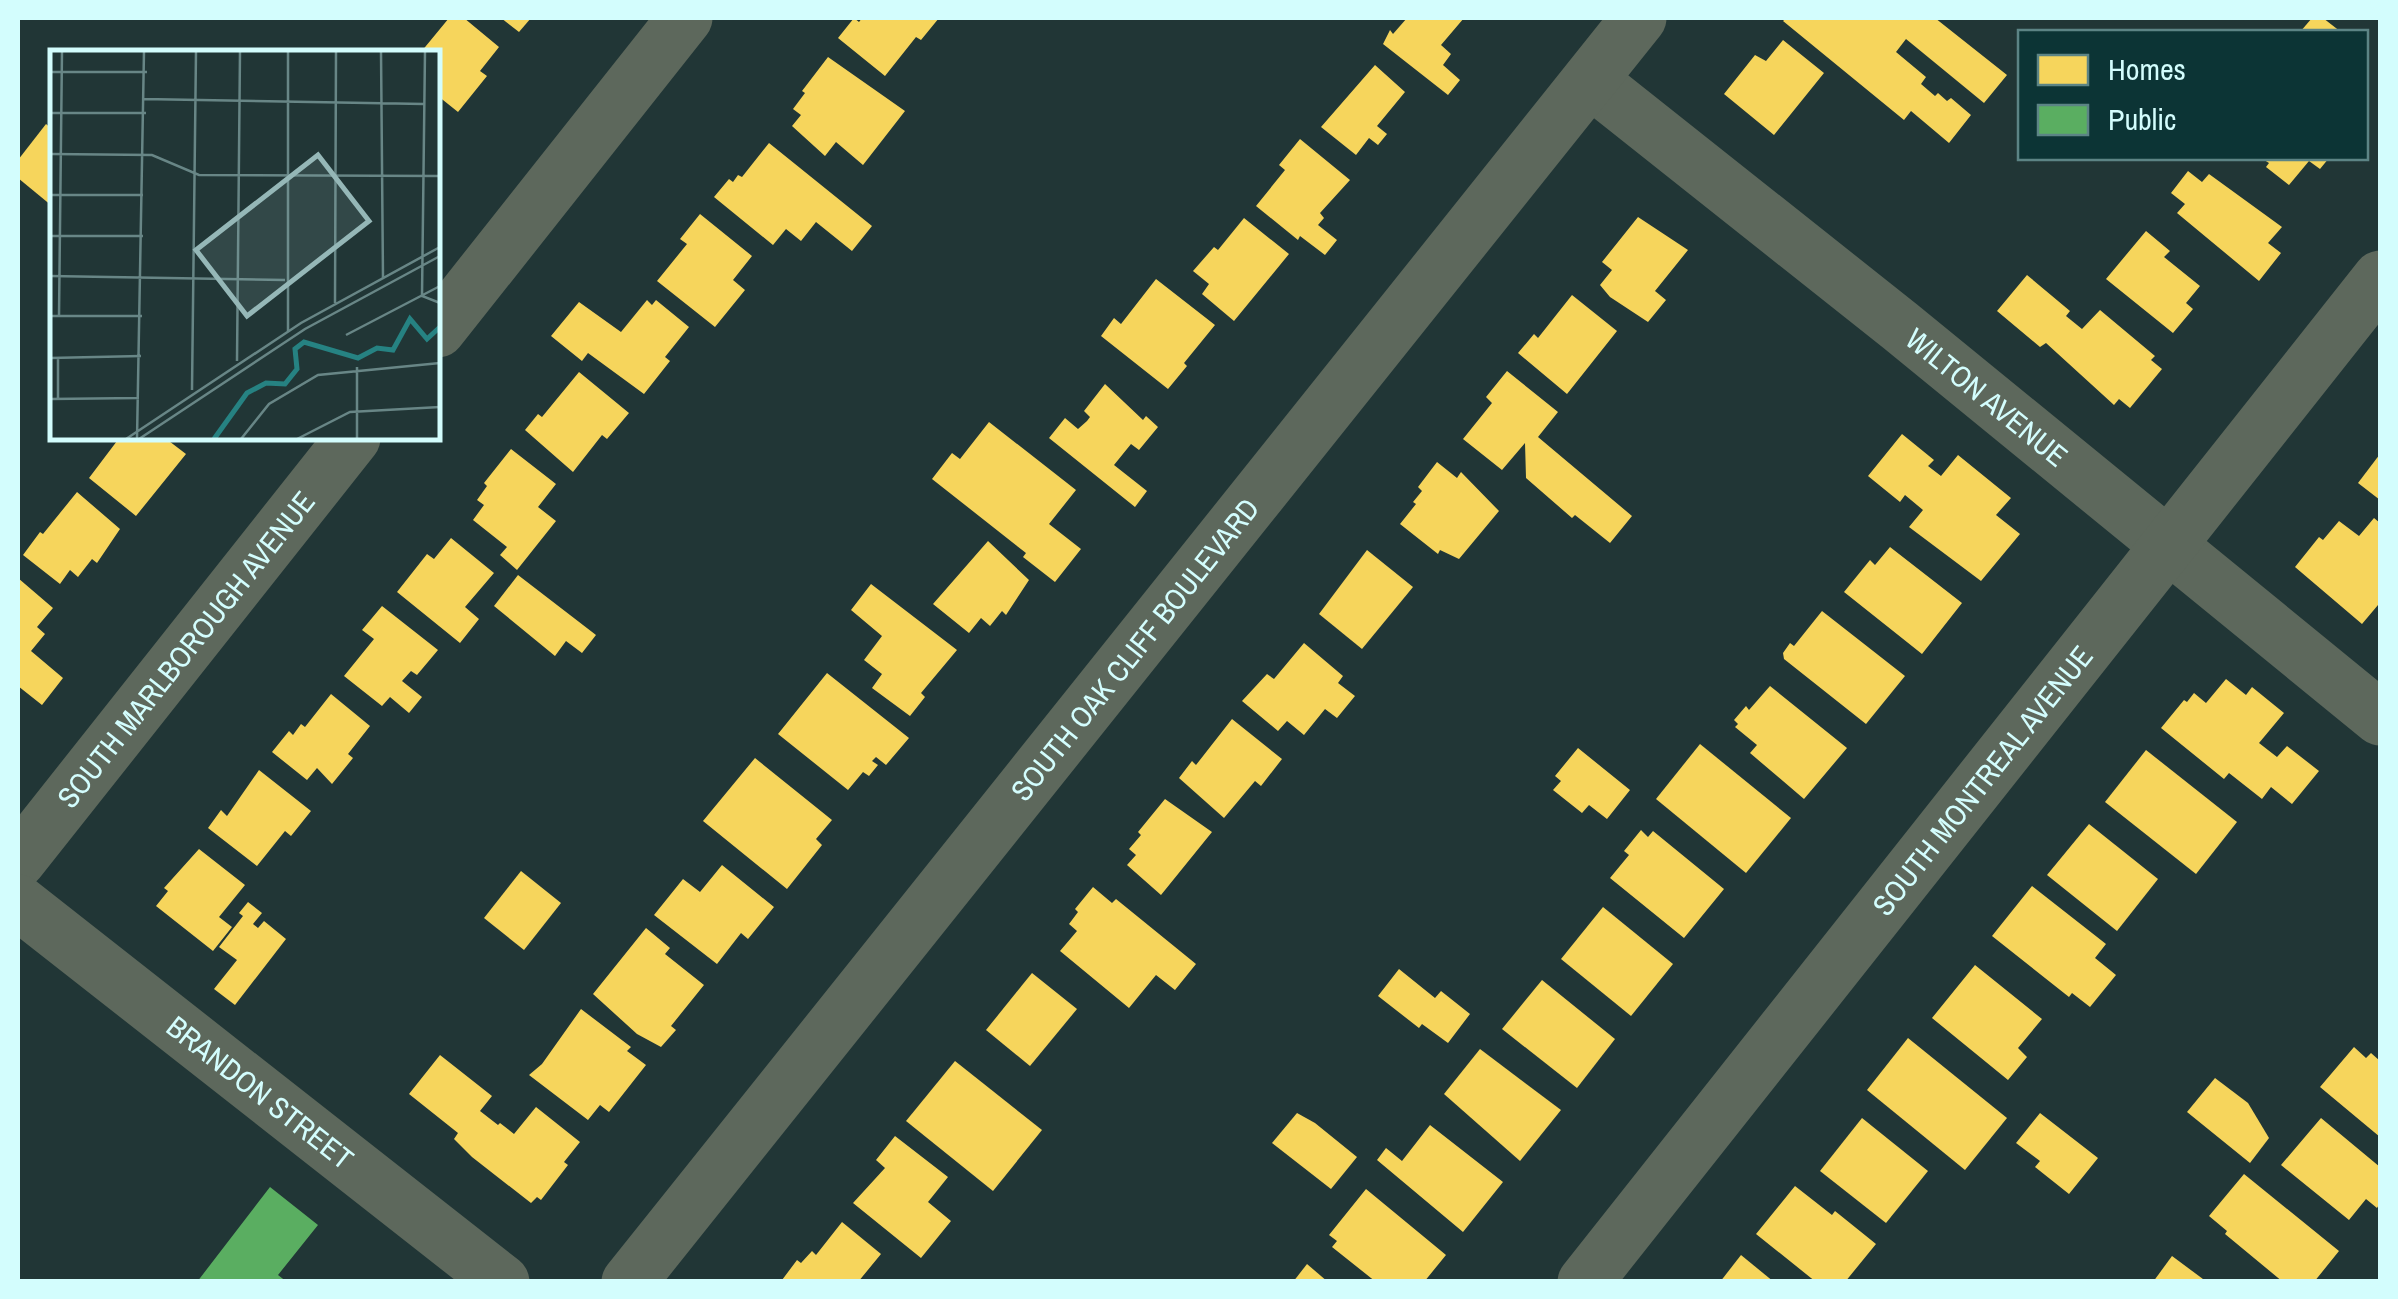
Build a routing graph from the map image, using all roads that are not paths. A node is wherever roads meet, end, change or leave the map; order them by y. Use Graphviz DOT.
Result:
graph roads {
  1 [pos="685,18"];
  2 [pos="1639,18"];
  3 [pos="1590,80"];
  4 [pos="2380,278"];
  5 [pos="440,327"];
  6 [pos="351,440"];
  7 [pos="2168,545"];
  8 [pos="2380,718"];
  9 [pos="18,861"];
  10 [pos="18,902"];
  11 [pos="502,1282"];
  12 [pos="629,1282"];
  13 [pos="1585,1282"];
  1 -- 5 [label="street"];
  2 -- 3 [label="street, SOUTH OAK CLIFF BOULEVARD"];
  3 -- 7 [label="street, WILTON AVENUE"];
  3 -- 12 [label="street, SOUTH OAK CLIFF BOULEVARD"];
  4 -- 7 [label="street, SOUTH MONTREAL AVENUE"];
  6 -- 9 [label="street, SOUTH MARLBOROUGH AVENUE"];
  7 -- 8 [label="street, WILTON AVENUE"];
  7 -- 13 [label="street, SOUTH MONTREAL AVENUE"];
  10 -- 11 [label="street, BRANDON STREET"];
}
